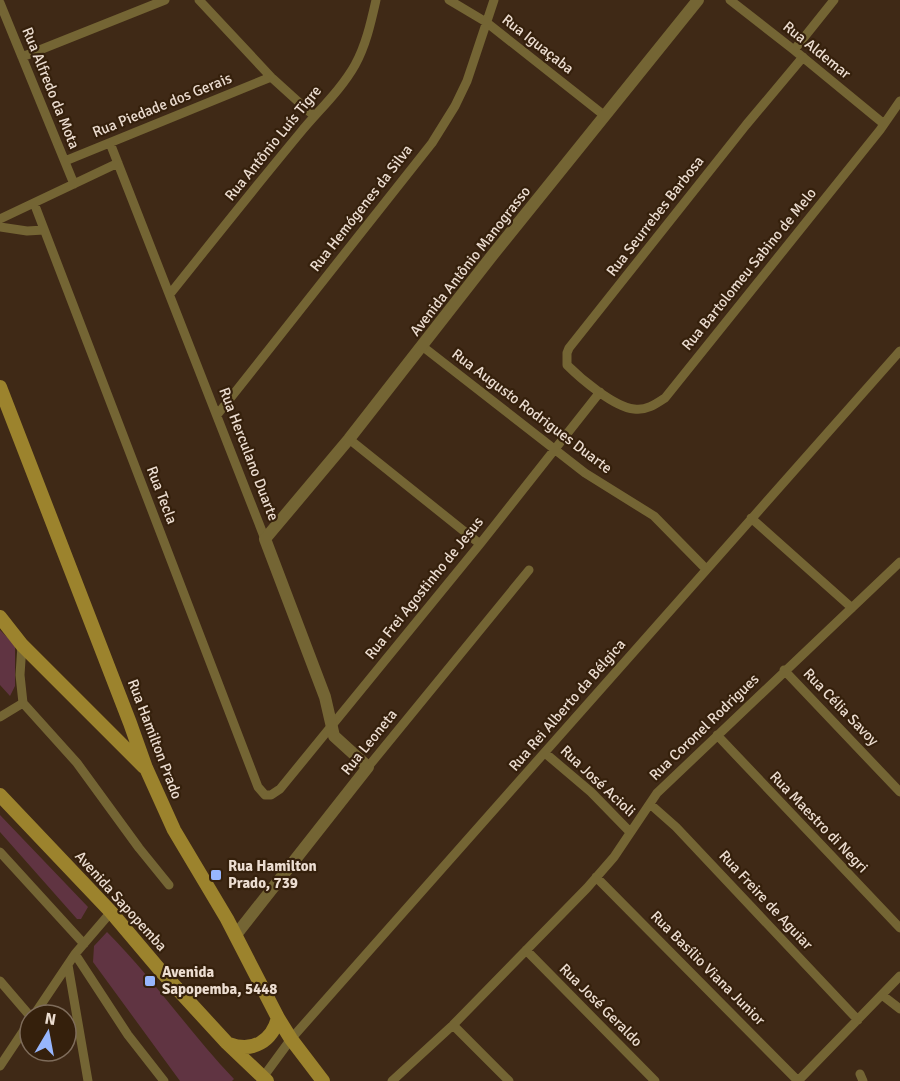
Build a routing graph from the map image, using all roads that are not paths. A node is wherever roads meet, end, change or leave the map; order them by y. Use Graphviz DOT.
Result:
graph roads {
  1 [pos="165,0"];
  2 [pos="199,0"];
  3 [pos="376,0"];
  4 [pos="449,0"];
  5 [pos="494,0"];
  6 [pos="698,0"];
  7 [pos="730,0"];
  8 [pos="834,0"];
  9 [pos="0,3"];
  10 [pos="486,22"];
  11 [pos="795,50"];
  12 [pos="22,57"];
  13 [pos="802,57"];
  14 [pos="272,77"];
  15 [pos="900,101"];
  16 [pos="314,116"];
  17 [pos="605,116"];
  18 [pos="884,124"];
  19 [pos="110,143"];
  20 [pos="65,161"];
  21 [pos="118,163"];
  22 [pos="74,184"];
  23 [pos="34,203"];
  24 [pos="0,219"];
  25 [pos="0,227"];
  26 [pos="44,230"];
  27 [pos="170,294"];
  28 [pos="422,346"];
  29 [pos="900,351"];
  30 [pos="0,387"];
  31 [pos="600,392"];
  32 [pos="217,415"];
  33 [pos="349,439"];
  34 [pos="553,450"];
  35 [pos="751,518"];
  36 [pos="266,539"];
  37 [pos="480,544"];
  38 [pos="900,562"];
  39 [pos="706,569"];
  40 [pos="529,570"];
  41 [pos="852,608"];
  42 [pos="0,617"];
  43 [pos="22,645"];
  44 [pos="784,670"];
  45 [pos="23,703"];
  46 [pos="0,717"];
  47 [pos="331,726"];
  48 [pos="717,735"];
  49 [pos="545,753"];
  50 [pos="368,767"];
  51 [pos="146,768"];
  52 [pos="900,792"];
  53 [pos="0,795"];
  54 [pos="265,795"];
  55 [pos="650,804"];
  56 [pos="630,832"];
  57 [pos="0,852"];
  58 [pos="596,877"];
  59 [pos="169,885"];
  60 [pos="111,912"];
  61 [pos="900,928"];
  62 [pos="235,936"];
  63 [pos="84,944"];
  64 [pos="526,950"];
  65 [pos="75,954"];
  66 [pos="68,965"];
  67 [pos="900,976"];
  68 [pos="0,981"];
  69 [pos="882,995"];
  70 [pos="20,1003"];
  71 [pos="41,1003"];
  72 [pos="900,1009"];
  73 [pos="278,1018"];
  74 [pos="858,1020"];
  75 [pos="453,1024"];
  76 [pos="18,1039"];
  77 [pos="291,1039"];
  78 [pos="227,1043"];
  79 [pos="0,1066"];
  80 [pos="263,1080"];
  81 [pos="88,1081"];
  82 [pos="164,1081"];
  83 [pos="323,1081"];
  84 [pos="392,1081"];
  85 [pos="509,1081"];
  86 [pos="655,1081"];
  87 [pos="798,1081"];
  1 -- 12 [label="street"];
  2 -- 14 [label="street"];
  3 -- 16 [label="street, Rua Antônio Luís Tigre"];
  4 -- 10 [label="street, Rua Iguaçaba"];
  5 -- 10 [label="street, Rua Hemógenes da Silva"];
  6 -- 17 [label="street, Avenida Antônio Manograsso"];
  7 -- 11 [label="street, Rua Aldemar"];
  8 -- 11 [label="street"];
  9 -- 12 [label="street, Rua Alfredo da Mota"];
  10 -- 17 [label="street, Rua Iguaçaba"];
  10 -- 32 [label="street, Rua Hemógenes da Silva"];
  11 -- 13 [label="street, Rua Aldemar"];
  12 -- 20 [label="street, Rua Alfredo da Mota"];
  13 -- 18 [label="street, Rua Aldemar"];
  13 -- 31 [label="street, Rua Seurrebes Barbosa"];
  14 -- 16 [label="street"];
  14 -- 19 [label="street, Rua Piedade dos Gerais"];
  15 -- 18 [label="street, Rua Bartolomeu Sabino de Melo"];
  16 -- 27 [label="street, Rua Antônio Luís Tigre"];
  17 -- 28 [label="street, Avenida Antônio Manograsso"];
  18 -- 31 [label="street, Rua Bartolomeu Sabino de Melo"];
  19 -- 20 [label="street, Rua Piedade dos Gerais"];
  19 -- 21 [label="street, Rua Herculano Duarte"];
  20 -- 22 [label="street, Rua Alfredo da Mota"];
  21 -- 22 [label="street"];
  21 -- 27 [label="street, Rua Herculano Duarte"];
  22 -- 23 [label="street"];
  23 -- 24 [label="street"];
  23 -- 26 [label="street, Rua Tecla"];
  25 -- 26 [label="street"];
  26 -- 54 [label="street, Rua Tecla"];
  27 -- 32 [label="street, Rua Herculano Duarte"];
  28 -- 33 [label="street, Avenida Antônio Manograsso"];
  28 -- 34 [label="street, Rua Augusto Rodrigues Duarte"];
  29 -- 35 [label="street, Rua Rei Alberto da Bélgica"];
  30 -- 51 [label="main road, Rua Hamilton Prado"];
  31 -- 34 [label="street, Rua Frei Agostinho de Jesus"];
  32 -- 36 [label="street, Rua Herculano Duarte"];
  33 -- 36 [label="street, Avenida Antônio Manograsso"];
  33 -- 37 [label="street"];
  34 -- 37 [label="street, Rua Frei Agostinho de Jesus"];
  34 -- 39 [label="street, Rua Augusto Rodrigues Duarte"];
  35 -- 39 [label="street, Rua Rei Alberto da Bélgica"];
  35 -- 41 [label="street"];
  36 -- 47 [label="street, Rua Herculano Duarte"];
  37 -- 47 [label="street, Rua Frei Agostinho de Jesus"];
  38 -- 41 [label="street, Rua Coronel Rodrigues"];
  39 -- 49 [label="street, Rua Rei Alberto da Bélgica"];
  40 -- 50 [label="street, Rua Leoneta"];
  41 -- 44 [label="street, Rua Coronel Rodrigues"];
  42 -- 43 [label="main road"];
  43 -- 45 [label="street"];
  43 -- 51 [label="main road"];
  44 -- 48 [label="street, Rua Coronel Rodrigues"];
  44 -- 52 [label="street, Rua Célia Savoy"];
  45 -- 46 [label="street"];
  45 -- 59 [label="street"];
  47 -- 50 [label="street, Rua Herculano Duarte"];
  47 -- 54 [label="street, Rua Frei Agostinho de Jesus"];
  48 -- 55 [label="street, Rua Coronel Rodrigues"];
  48 -- 61 [label="street, Rua Maestro di Negri"];
  49 -- 56 [label="street, Rua José Acioli"];
  49 -- 77 [label="street, Rua Rei Alberto da Bélgica"];
  50 -- 62 [label="street, Rua Leoneta"];
  51 -- 62 [label="main road, Rua Hamilton Prado"];
  53 -- 60 [label="main road, Avenida Sapopemba"];
  55 -- 56 [label="street, Rua Coronel Rodrigues"];
  55 -- 74 [label="street, Rua Freire de Aguiar"];
  56 -- 58 [label="street, Rua Coronel Rodrigues"];
  57 -- 63 [label="street"];
  58 -- 64 [label="street, Rua Coronel Rodrigues"];
  58 -- 87 [label="street, Rua Basílio Viana Junior"];
  60 -- 63 [label="street"];
  60 -- 78 [label="main road, Avenida Sapopemba"];
  62 -- 73 [label="main road, Rua Hamilton Prado"];
  63 -- 65 [label="street"];
  64 -- 75 [label="street, Rua Coronel Rodrigues"];
  64 -- 86 [label="street, Rua José Geraldo"];
  65 -- 66 [label="street"];
  65 -- 82 [label="street"];
  66 -- 71 [label="street"];
  66 -- 81 [label="street"];
  67 -- 69 [label="street"];
  68 -- 70 [label="street"];
  69 -- 72 [label="street"];
  69 -- 74 [label="street"];
  73 -- 77 [label="main road, Rua Hamilton Prado"];
  73 -- 78 [label="main road"];
  74 -- 87 [label="street"];
  75 -- 84 [label="street, Rua Coronel Rodrigues"];
  75 -- 85 [label="street"];
  76 -- 79 [label="street"];
  77 -- 80 [label="street, Rua Rei Alberto da Bélgica"];
  77 -- 83 [label="main road, Rua Hamilton Prado"];
  78 -- 80 [label="main road, Avenida Sapopemba"];
}
